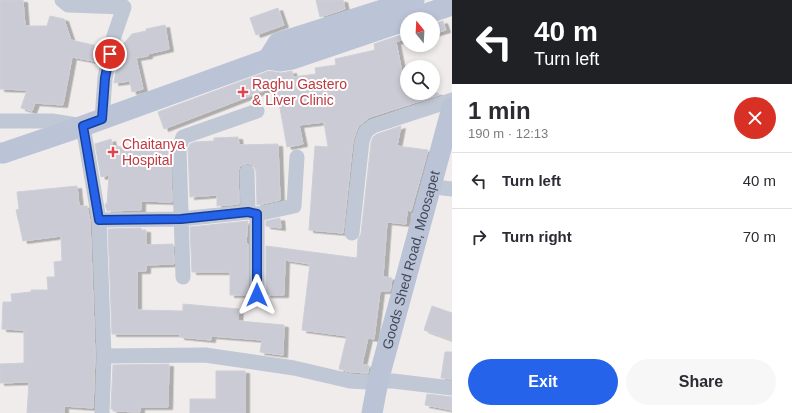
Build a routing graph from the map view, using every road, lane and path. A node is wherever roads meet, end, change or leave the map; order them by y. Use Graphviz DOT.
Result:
graph roads {
  1 [pos="62,0"];
  2 [pos="414,0"];
  3 [pos="452,5"];
  4 [pos="432,12"];
  5 [pos="400,22"];
  6 [pos="268,59"];
  7 [pos="452,100"];
  8 [pos="452,108"];
  9 [pos="257,111"];
  10 [pos="0,121"];
  11 [pos="93,123"];
  12 [pos="1,155"];
  13 [pos="452,156"];
  14 [pos="297,157"];
  15 [pos="247,172"];
  16 [pos="448,189"];
  17 [pos="252,213"];
  18 [pos="181,219"];
  19 [pos="99,220"];
  20 [pos="352,233"];
  21 [pos="183,277"];
  22 [pos="257,295"];
  23 [pos="104,356"];
  24 [pos="386,381"];
  25 [pos="452,388"];
  26 [pos="102,413"];
  27 [pos="372,413"];
  28 [pos="386,413"];
  1 -- 11 [label="street"];
  2 -- 6 [label="street"];
  3 -- 4 [label="street"];
  5 -- 6 [label="street"];
  6 -- 11 [label="street"];
  7 -- 20 [label="street"];
  8 -- 24 [label="street, Goods Shed Road, Moosapet"];
  9 -- 18 [label="street"];
  10 -- 11 [label="street"];
  11 -- 12 [label="street"];
  11 -- 19 [label="street"];
  13 -- 16 [label="street, Goods Shed Road, Moosapet"];
  14 -- 17 [label="street"];
  15 -- 17 [label="street"];
  16 -- 24 [label="street, Goods Shed Road, Moosapet"];
  17 -- 18 [label="street"];
  17 -- 22 [label="street"];
  18 -- 19 [label="street"];
  18 -- 21 [label="street"];
  19 -- 23 [label="street"];
  23 -- 24 [label="street"];
  23 -- 26 [label="street"];
  24 -- 25 [label="street"];
  24 -- 27 [label="street, Goods Shed Road, Moosapet"];
  24 -- 28 [label="street, Goods Shed Road, Moosapet"];
}
